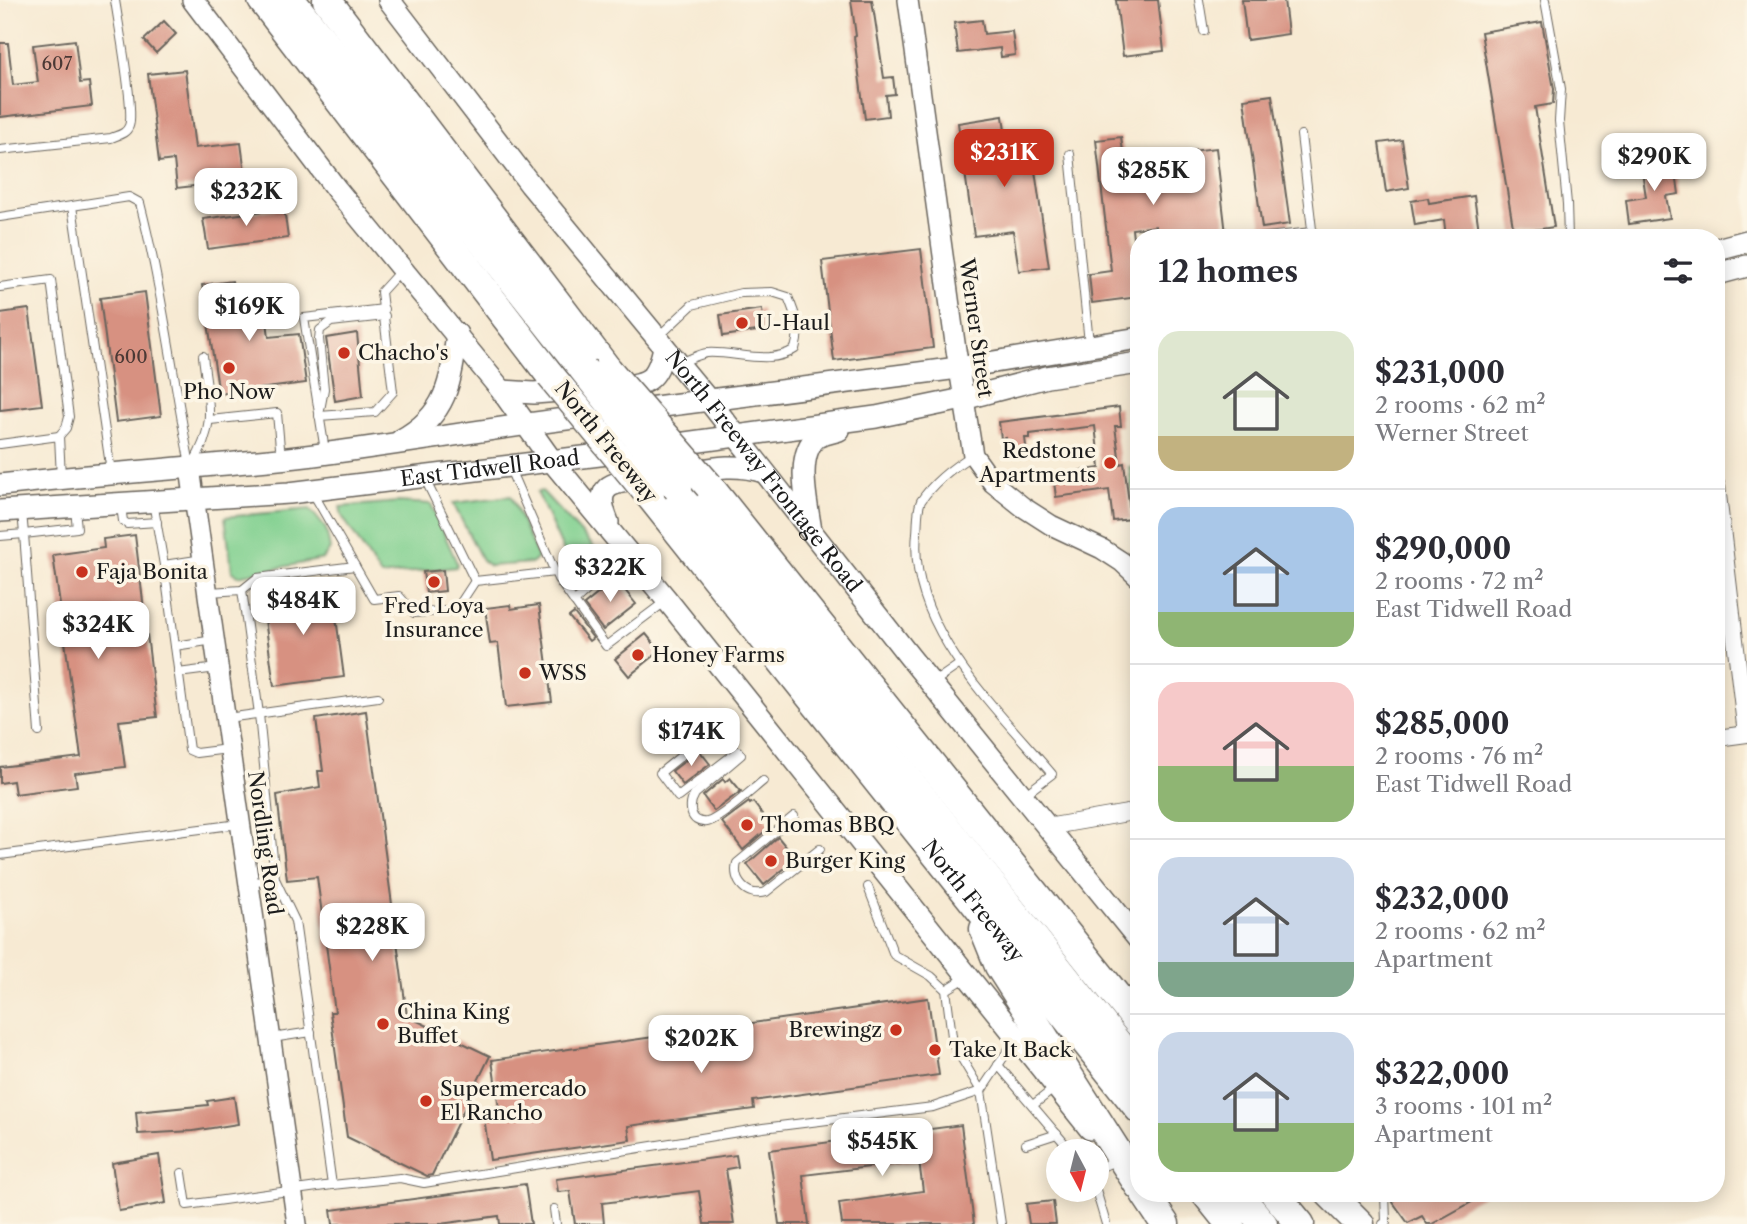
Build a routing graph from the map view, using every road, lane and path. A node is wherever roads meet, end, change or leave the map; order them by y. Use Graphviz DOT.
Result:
graph roads {
  1 [pos="115,0"];
  2 [pos="193,0"];
  3 [pos="262,0"];
  4 [pos="291,0"];
  5 [pos="327,0"];
  6 [pos="389,0"];
  7 [pos="908,0"];
  8 [pos="1199,0"];
  9 [pos="1545,0"];
  10 [pos="1204,31"];
  11 [pos="1301,135"];
  12 [pos="0,150"];
  13 [pos="1070,154"];
  14 [pos="72,206"];
  15 [pos="0,217"];
  16 [pos="1312,229"];
  17 [pos="1568,229"];
  18 [pos="1747,241"];
  19 [pos="1725,247"];
  20 [pos="1747,266"];
  21 [pos="403,268"];
  22 [pos="1725,272"];
  23 [pos="0,287"];
  24 [pos="385,312"];
  25 [pos="457,334"];
  26 [pos="1130,340"];
  27 [pos="661,342"];
  28 [pos="1090,346"];
  29 [pos="203,356"];
  30 [pos="678,363"];
  31 [pos="1130,364"];
  32 [pos="958,368"];
  33 [pos="595,370"];
  34 [pos="502,391"];
  35 [pos="963,399"];
  36 [pos="709,401"];
  37 [pos="319,416"];
  38 [pos="876,417"];
  39 [pos="211,419"];
  40 [pos="525,424"];
  41 [pos="58,436"];
  42 [pos="736,437"];
  43 [pos="0,444"];
  44 [pos="395,444"];
  45 [pos="364,448"];
  46 [pos="326,453"];
  47 [pos="973,455"];
  48 [pos="281,458"];
  49 [pos="552,461"];
  50 [pos="509,466"];
  51 [pos="190,468"];
  52 [pos="111,472"];
  53 [pos="764,472"];
  54 [pos="424,477"];
  55 [pos="61,478"];
  56 [pos="369,483"];
  57 [pos="0,485"];
  58 [pos="311,491"];
  59 [pos="195,499"];
  60 [pos="75,506"];
  61 [pos="22,509"];
  62 [pos="0,511"];
  63 [pos="155,512"];
  64 [pos="611,531"];
  65 [pos="811,531"];
  66 [pos="24,534"];
  67 [pos="0,536"];
  68 [pos="628,552"];
  69 [pos="1725,554"];
  70 [pos="203,559"];
  71 [pos="164,565"];
  72 [pos="355,566"];
  73 [pos="1130,570"];
  74 [pos="555,572"];
  75 [pos="475,581"];
  76 [pos="242,590"];
  77 [pos="207,592"];
  78 [pos="667,600"];
  79 [pos="574,602"];
  80 [pos="214,640"];
  81 [pos="175,646"];
  82 [pos="960,664"];
  83 [pos="217,668"];
  84 [pos="178,673"];
  85 [pos="932,684"];
  86 [pos="378,697"];
  87 [pos="259,714"];
  88 [pos="224,719"];
  89 [pos="717,727"];
  90 [pos="39,732"];
  91 [pos="1746,734"];
  92 [pos="1725,737"];
  93 [pos="229,748"];
  94 [pos="763,781"];
  95 [pos="1023,796"];
  96 [pos="1130,813"];
  97 [pos="794,816"];
  98 [pos="975,819"];
  99 [pos="239,824"];
  100 [pos="1048,827"];
  101 [pos="820,849"];
  102 [pos="0,855"];
  103 [pos="275,879"];
  104 [pos="247,883"];
  105 [pos="868,887"];
  106 [pos="971,898"];
  107 [pos="1130,929"];
  108 [pos="968,976"];
  109 [pos="1130,983"];
  110 [pos="946,990"];
  111 [pos="1130,1013"];
  112 [pos="311,1032"];
  113 [pos="1017,1037"];
  114 [pos="270,1039"];
  115 [pos="1130,1059"];
  116 [pos="998,1065"];
  117 [pos="1056,1087"];
  118 [pos="981,1091"];
  119 [pos="1130,1098"];
  120 [pos="1033,1105"];
  121 [pos="1058,1134"];
  122 [pos="1062,1139"];
  123 [pos="1089,1139"];
  124 [pos="1026,1144"];
  125 [pos="1110,1168"];
  126 [pos="1130,1172"];
  127 [pos="182,1173"];
  128 [pos="1130,1184"];
  129 [pos="332,1185"];
  130 [pos="292,1191"];
  131 [pos="1100,1202"];
  132 [pos="1149,1202"];
  133 [pos="1212,1202"];
  134 [pos="1245,1202"];
  135 [pos="1282,1202"];
  136 [pos="1338,1202"];
  137 [pos="1342,1202"];
  138 [pos="1385,1202"];
  139 [pos="554,1209"];
  140 [pos="296,1224"];
  141 [pos="556,1224"];
  142 [pos="1001,1224"];
  143 [pos="1107,1224"];
  144 [pos="1165,1224"];
  145 [pos="1230,1224"];
  146 [pos="1263,1224"];
  147 [pos="1300,1224"];
  148 [pos="1360,1224"];
  149 [pos="1383,1224"];
  1 -- 12 [label="lane"];
  2 -- 21 [label="main road"];
  3 -- 106 [label="highway, North Freeway, bridge"];
  4 -- 33 [label="highway, North Freeway"];
  5 -- 33 [label="highway, North Freeway"];
  6 -- 27 [label="main road, North Freeway Frontage Road"];
  7 -- 32 [label="street, Werner Street"];
  8 -- 10 [label="lane"];
  9 -- 17 [label="lane"];
  11 -- 16 [label="lane"];
  13 -- 28 [label="lane"];
  14 -- 15 [label="lane"];
  14 -- 51 [label="lane"];
  14 -- 52 [label="lane"];
  18 -- 19 [label="main road"];
  20 -- 22 [label="main road"];
  21 -- 24 [label="lane"];
  21 -- 25 [label="main road"];
  23 -- 41 [label="lane"];
  24 -- 37 [label="lane"];
  24 -- 37 [label="lane"];
  24 -- 37 [label="lane"];
  25 -- 34 [label="main road"];
  25 -- 44 [label="main road"];
  26 -- 28 [label="main road, East Tidwell Road"];
  27 -- 30 [label="main road, North Freeway Frontage Road"];
  27 -- 30 [label="lane"];
  27 -- 34 [label="main road"];
  28 -- 32 [label="main road, East Tidwell Road"];
  29 -- 39 [label="lane"];
  30 -- 36 [label="main road, North Freeway Frontage Road"];
  31 -- 35 [label="main road, East Tidwell Road"];
  32 -- 35 [label="street, Werner Street"];
  32 -- 36 [label="main road, East Tidwell Road"];
  33 -- 98 [label="highway, North Freeway, bridge"];
  33 -- 115 [label="highway, North Freeway, bridge"];
  34 -- 40 [label="main road"];
  35 -- 38 [label="main road, East Tidwell Road"];
  35 -- 47 [label="street, Werner Street"];
  36 -- 40 [label="main road, East Tidwell Road"];
  36 -- 42 [label="main road, North Freeway Frontage Road"];
  37 -- 46 [label="lane"];
  38 -- 42 [label="main road, East Tidwell Road"];
  38 -- 65 [label="main road"];
  39 -- 48 [label="lane"];
  39 -- 51 [label="lane"];
  40 -- 44 [label="main road, East Tidwell Road"];
  40 -- 49 [label="main road"];
  41 -- 43 [label="lane"];
  41 -- 55 [label="lane"];
  42 -- 49 [label="main road, East Tidwell Road"];
  42 -- 53 [label="main road, North Freeway Frontage Road"];
  44 -- 45 [label="main road, East Tidwell Road"];
  45 -- 46 [label="main road, East Tidwell Road"];
  45 -- 56 [label="main road"];
  46 -- 48 [label="main road, East Tidwell Road"];
  47 -- 73 [label="street, Werner Street"];
  47 -- 82 [label="lane"];
  48 -- 51 [label="main road, East Tidwell Road"];
  49 -- 50 [label="main road, East Tidwell Road"];
  49 -- 64 [label="main road"];
  50 -- 54 [label="main road, East Tidwell Road"];
  50 -- 74 [label="lane"];
  51 -- 52 [label="main road, East Tidwell Road"];
  51 -- 59 [label="street, Nordling Road"];
  52 -- 55 [label="main road, East Tidwell Road"];
  53 -- 64 [label="main road"];
  53 -- 65 [label="main road, North Freeway Frontage Road"];
  54 -- 56 [label="main road, East Tidwell Road"];
  54 -- 75 [label="lane"];
  55 -- 57 [label="main road, East Tidwell Road"];
  56 -- 58 [label="main road, East Tidwell Road"];
  58 -- 59 [label="main road, East Tidwell Road"];
  58 -- 72 [label="lane"];
  59 -- 63 [label="main road, East Tidwell Road"];
  59 -- 70 [label="street, Nordling Road"];
  60 -- 61 [label="main road, East Tidwell Road"];
  60 -- 63 [label="main road, East Tidwell Road"];
  60 -- 66 [label="lane"];
  61 -- 62 [label="main road, East Tidwell Road"];
  61 -- 66 [label="lane"];
  63 -- 71 [label="lane"];
  64 -- 68 [label="main road"];
  65 -- 85 [label="main road, North Freeway Frontage Road"];
  66 -- 67 [label="lane"];
  66 -- 90 [label="lane"];
  68 -- 78 [label="main road"];
  68 -- 79 [label="lane"];
  69 -- 91 [label="street"];
  70 -- 71 [label="lane"];
  70 -- 77 [label="street, Nordling Road"];
  71 -- 81 [label="lane"];
  72 -- 75 [label="lane"];
  72 -- 76 [label="lane"];
  74 -- 75 [label="lane"];
  74 -- 79 [label="lane"];
  76 -- 77 [label="lane"];
  76 -- 87 [label="lane"];
  77 -- 80 [label="street, Nordling Road"];
  78 -- 79 [label="lane"];
  78 -- 108 [label="main road"];
  80 -- 81 [label="lane"];
  80 -- 83 [label="street, Nordling Road"];
  81 -- 84 [label="lane"];
  82 -- 85 [label="lane"];
  82 -- 95 [label="lane"];
  83 -- 84 [label="lane"];
  83 -- 88 [label="street, Nordling Road"];
  84 -- 93 [label="lane"];
  85 -- 95 [label="main road, North Freeway Frontage Road"];
  86 -- 87 [label="lane"];
  87 -- 88 [label="lane"];
  87 -- 103 [label="lane"];
  88 -- 93 [label="street, Nordling Road"];
  89 -- 94 [label="lane"];
  91 -- 92 [label="street"];
  93 -- 99 [label="street, Nordling Road"];
  95 -- 100 [label="main road, North Freeway Frontage Road"];
  96 -- 100 [label="street"];
  97 -- 101 [label="lane"];
  98 -- 109 [label="highway"];
  98 -- 111 [label="highway, North Freeway"];
  99 -- 102 [label="lane"];
  99 -- 104 [label="street, Nordling Road"];
  100 -- 107 [label="main road, North Freeway Frontage Road"];
  103 -- 104 [label="lane"];
  103 -- 112 [label="lane"];
  104 -- 114 [label="street, Nordling Road"];
  105 -- 110 [label="lane"];
  106 -- 119 [label="highway, North Freeway"];
  106 -- 126 [label="highway"];
  108 -- 110 [label="lane"];
  108 -- 113 [label="main road"];
  110 -- 118 [label="lane"];
  112 -- 114 [label="lane"];
  112 -- 129 [label="lane"];
  113 -- 116 [label="lane"];
  113 -- 117 [label="main road"];
  114 -- 130 [label="street, Nordling Road"];
  116 -- 118 [label="lane"];
  116 -- 120 [label="lane"];
  117 -- 120 [label="lane"];
  117 -- 123 [label="main road"];
  118 -- 129 [label="lane"];
  118 -- 142 [label="lane"];
  120 -- 121 [label="lane"];
  121 -- 122 [label="lane"];
  121 -- 124 [label="lane"];
  125 -- 128 [label="main road"];
  127 -- 130 [label="lane"];
  129 -- 130 [label="lane"];
  130 -- 140 [label="street, Nordling Road"];
  131 -- 143 [label="lane"];
  132 -- 144 [label="highway"];
  133 -- 145 [label="highway"];
  134 -- 146 [label="highway"];
  135 -- 147 [label="highway"];
  136 -- 148 [label="highway"];
  137 -- 148 [label="main road"];
  138 -- 149 [label="lane"];
  139 -- 141 [label="lane"];
}
